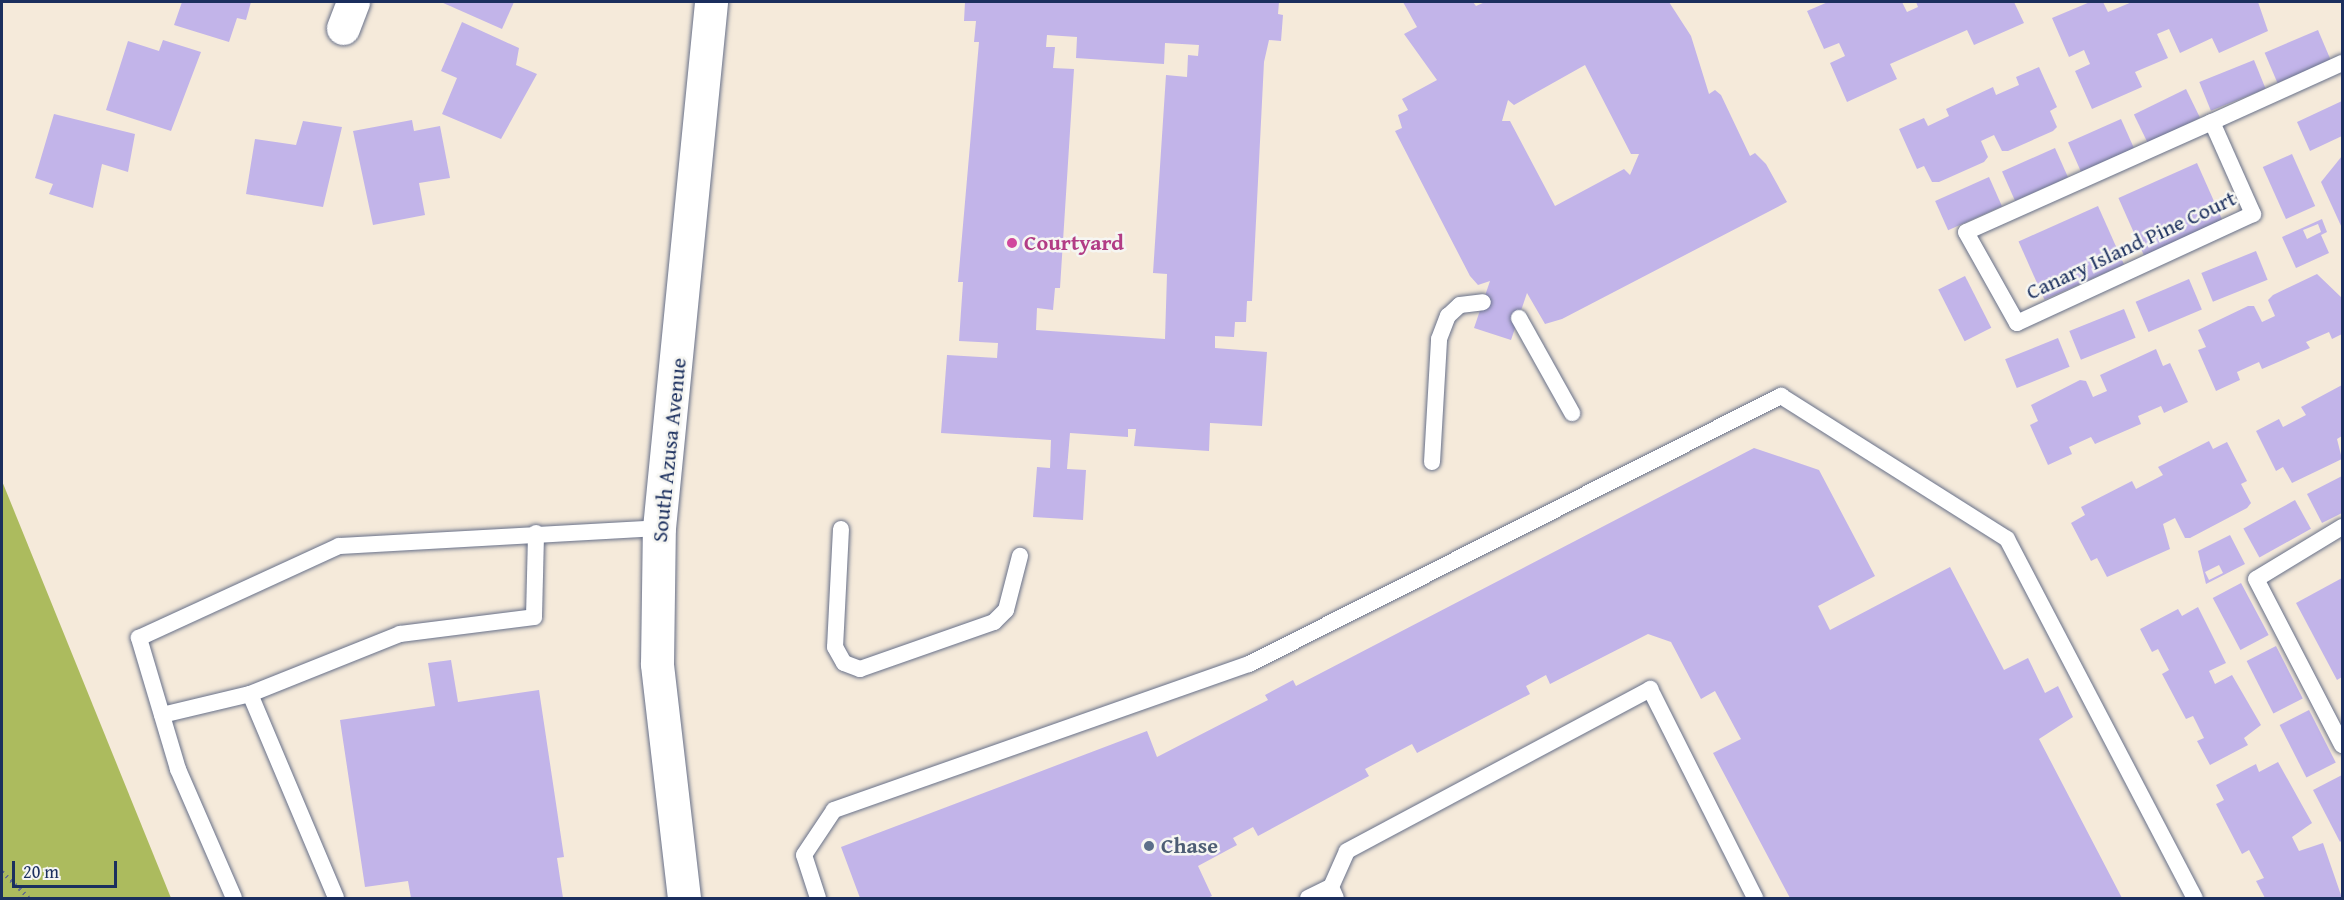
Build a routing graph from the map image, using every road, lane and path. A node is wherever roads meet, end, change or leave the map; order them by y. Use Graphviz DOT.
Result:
graph roads {
  1 [pos="711,2"];
  2 [pos="2343,63"];
  3 [pos="2212,122"];
  4 [pos="1483,302"];
  5 [pos="1519,318"];
  6 [pos="1572,413"];
  7 [pos="1432,462"];
  8 [pos="2343,527"];
  9 [pos="659,528"];
  10 [pos="841,529"];
  11 [pos="536,533"];
  12 [pos="1020,556"];
  13 [pos="250,694"];
  14 [pos="162,715"];
  15 [pos="2343,745"];
  16 [pos="2,872"];
  17 [pos="1333,893"];
  18 [pos="29,898"];
  19 [pos="234,898"];
  20 [pos="336,898"];
  21 [pos="684,898"];
  22 [pos="818,898"];
  23 [pos="1308,898"];
  24 [pos="1755,898"];
  25 [pos="2195,898"];
  1 -- 9 [label="street, South Azusa Avenue"];
  2 -- 3 [label="lane, Canary Island Pine Court"];
  3 -- 3 [label="lane, Canary Island Pine Court"];
  4 -- 7 [label="lane"];
  5 -- 6 [label="lane"];
  8 -- 15 [label="lane"];
  9 -- 11 [label="lane"];
  9 -- 21 [label="street, South Azusa Avenue"];
  10 -- 12 [label="lane"];
  11 -- 13 [label="lane"];
  11 -- 14 [label="lane"];
  13 -- 14 [label="lane"];
  13 -- 20 [label="lane"];
  14 -- 19 [label="lane"];
  16 -- 18 [label="path"];
  17 -- 23 [label="lane"];
  17 -- 24 [label="lane"];
  22 -- 25 [label="lane"];
}
